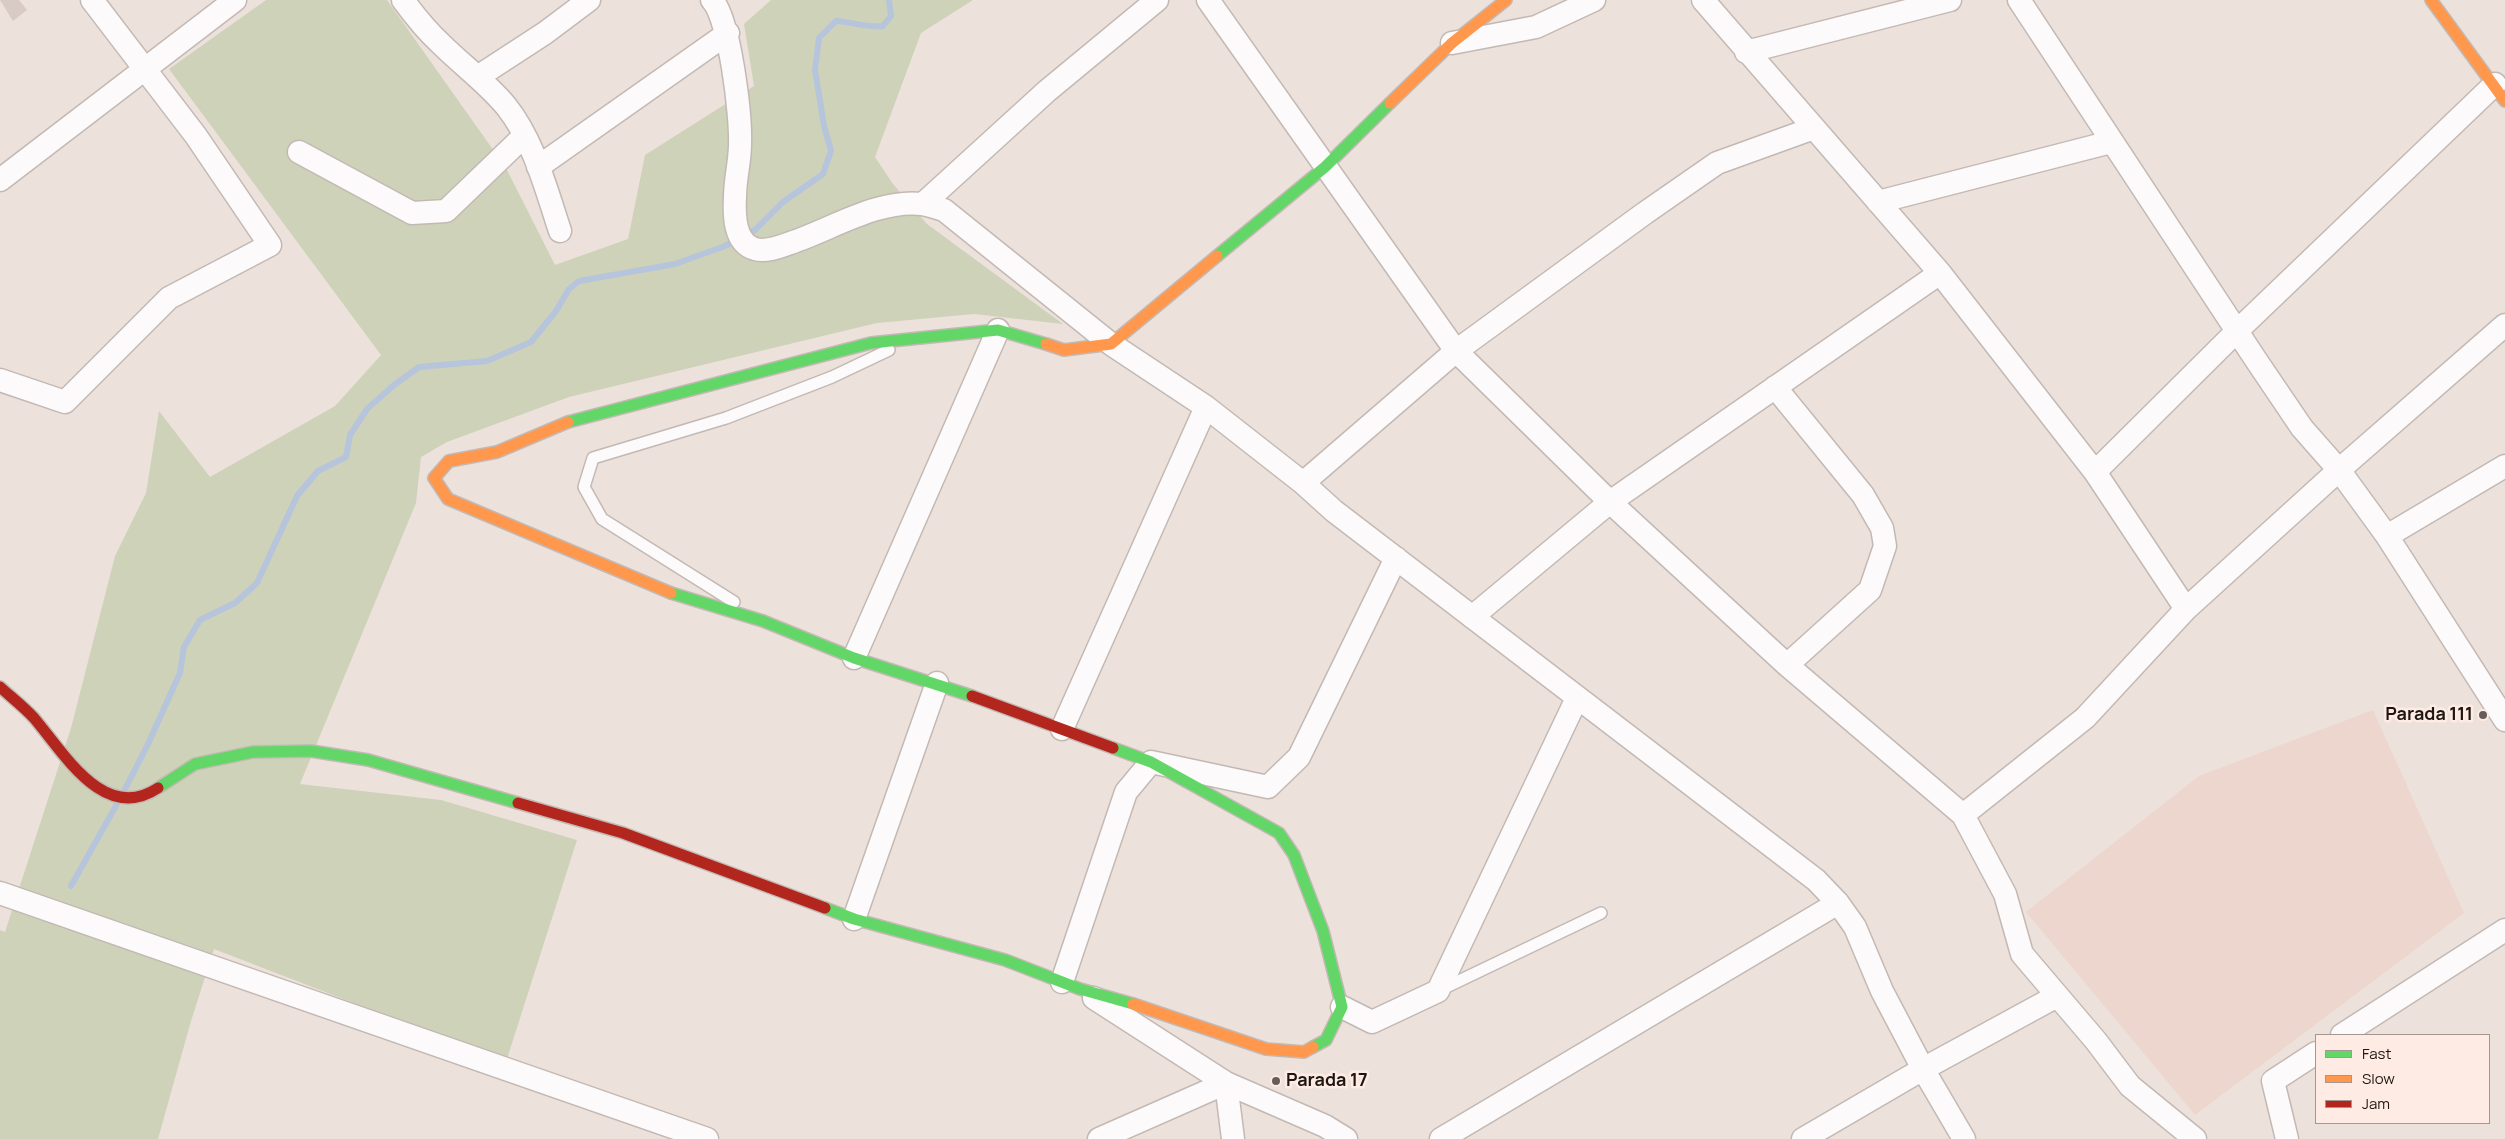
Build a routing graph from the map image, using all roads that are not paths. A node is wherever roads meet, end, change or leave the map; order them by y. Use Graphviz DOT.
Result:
graph roads {
  1 [pos="92,0"];
  2 [pos="235,0"];
  3 [pos="403,0"];
  4 [pos="589,0"];
  5 [pos="712,0"];
  6 [pos="1157,0"];
  7 [pos="1208,0"];
  8 [pos="1506,0"];
  9 [pos="1594,0"];
  10 [pos="1702,0"];
  11 [pos="1950,0"];
  12 [pos="2018,0"];
  13 [pos="2431,0"];
  14 [pos="728,33"];
  15 [pos="1452,43"];
  16 [pos="1746,52"];
  17 [pos="143,69"];
  18 [pos="479,76"];
  19 [pos="2500,93"];
  20 [pos="1814,128"];
  21 [pos="524,136"];
  22 [pos="2111,142"];
  23 [pos="299,152"];
  24 [pos="538,167"];
  25 [pos="1325,167"];
  26 [pos="0,180"];
  27 [pos="1878,202"];
  28 [pos="923,204"];
  29 [pos="560,231"];
  30 [pos="1940,273"];
  31 [pos="2505,325"];
  32 [pos="998,330"];
  33 [pos="2237,331"];
  34 [pos="912,339"];
  35 [pos="1112,344"];
  36 [pos="1456,351"];
  37 [pos="0,380"];
  38 [pos="1775,387"];
  39 [pos="1206,407"];
  40 [pos="2505,466"];
  41 [pos="2339,470"];
  42 [pos="2095,472"];
  43 [pos="1303,483"];
  44 [pos="1610,502"];
  45 [pos="2386,536"];
  46 [pos="1396,558"];
  47 [pos="2186,609"];
  48 [pos="1472,617"];
  49 [pos="763,621"];
  50 [pos="854,658"];
  51 [pos="1787,664"];
  52 [pos="937,683"];
  53 [pos="0,687"];
  54 [pos="1577,698"];
  55 [pos="2504,717"];
  56 [pos="1062,729"];
  57 [pos="1152,762"];
  58 [pos="1963,815"];
  59 [pos="0,893"];
  60 [pos="1838,903"];
  61 [pos="1601,913"];
  62 [pos="854,919"];
  63 [pos="2505,930"];
  64 [pos="1072,986"];
  65 [pos="1438,991"];
  66 [pos="2057,996"];
  67 [pos="1342,1006"];
  68 [pos="2344,1034"];
  69 [pos="2315,1053"];
  70 [pos="1923,1069"];
  71 [pos="1226,1083"];
  72 [pos="707,1139"];
  73 [pos="1099,1139"];
  74 [pos="1233,1139"];
  75 [pos="1346,1139"];
  76 [pos="1441,1139"];
  77 [pos="1803,1139"];
  78 [pos="1964,1139"];
  79 [pos="2196,1139"];
  80 [pos="2287,1139"];
  1 -- 17 [label="street"];
  2 -- 17 [label="street"];
  3 -- 18 [label="street"];
  4 -- 18 [label="street"];
  5 -- 14 [label="street"];
  6 -- 28 [label="street"];
  7 -- 25 [label="street"];
  8 -- 15 [label="street"];
  9 -- 15 [label="street"];
  10 -- 16 [label="street"];
  11 -- 16 [label="street"];
  12 -- 22 [label="street"];
  13 -- 19 [label="street"];
  14 -- 24 [label="street"];
  14 -- 28 [label="street"];
  15 -- 25 [label="street"];
  16 -- 20 [label="street"];
  17 -- 26 [label="street"];
  17 -- 37 [label="street"];
  18 -- 21 [label="street"];
  19 -- 33 [label="street"];
  20 -- 27 [label="street"];
  20 -- 36 [label="street"];
  21 -- 23 [label="street"];
  21 -- 24 [label="street"];
  22 -- 27 [label="street"];
  22 -- 33 [label="street"];
  24 -- 29 [label="street"];
  25 -- 35 [label="street"];
  25 -- 36 [label="street"];
  27 -- 30 [label="street"];
  28 -- 35 [label="street"];
  30 -- 38 [label="street"];
  30 -- 42 [label="street"];
  31 -- 41 [label="street"];
  32 -- 34 [label="street"];
  32 -- 35 [label="street"];
  32 -- 50 [label="street"];
  33 -- 41 [label="street"];
  33 -- 42 [label="street"];
  34 -- 49 [label="lane"];
  34 -- 49 [label="street"];
  35 -- 39 [label="street"];
  36 -- 43 [label="street"];
  36 -- 44 [label="street"];
  38 -- 44 [label="street"];
  38 -- 51 [label="street"];
  39 -- 43 [label="street"];
  39 -- 56 [label="street"];
  40 -- 45 [label="street"];
  41 -- 45 [label="street"];
  41 -- 47 [label="street"];
  42 -- 47 [label="street"];
  43 -- 46 [label="street"];
  44 -- 48 [label="street"];
  44 -- 51 [label="street"];
  45 -- 55 [label="street"];
  46 -- 48 [label="street"];
  46 -- 57 [label="street"];
  47 -- 58 [label="street"];
  48 -- 54 [label="street"];
  49 -- 50 [label="street"];
  50 -- 52 [label="street"];
  51 -- 58 [label="street"];
  52 -- 56 [label="street"];
  52 -- 62 [label="street"];
  53 -- 62 [label="street"];
  54 -- 60 [label="street"];
  54 -- 65 [label="street"];
  56 -- 57 [label="street"];
  57 -- 64 [label="street"];
  57 -- 67 [label="street"];
  58 -- 66 [label="street"];
  59 -- 72 [label="street"];
  60 -- 70 [label="street"];
  60 -- 76 [label="street"];
  61 -- 65 [label="lane"];
  62 -- 64 [label="street"];
  63 -- 68 [label="street"];
  64 -- 67 [label="street"];
  64 -- 71 [label="street"];
  65 -- 67 [label="street"];
  66 -- 70 [label="street"];
  66 -- 79 [label="street"];
  69 -- 80 [label="street"];
  70 -- 77 [label="street"];
  70 -- 78 [label="street"];
  71 -- 73 [label="street"];
  71 -- 74 [label="street"];
  71 -- 75 [label="street"];
}
